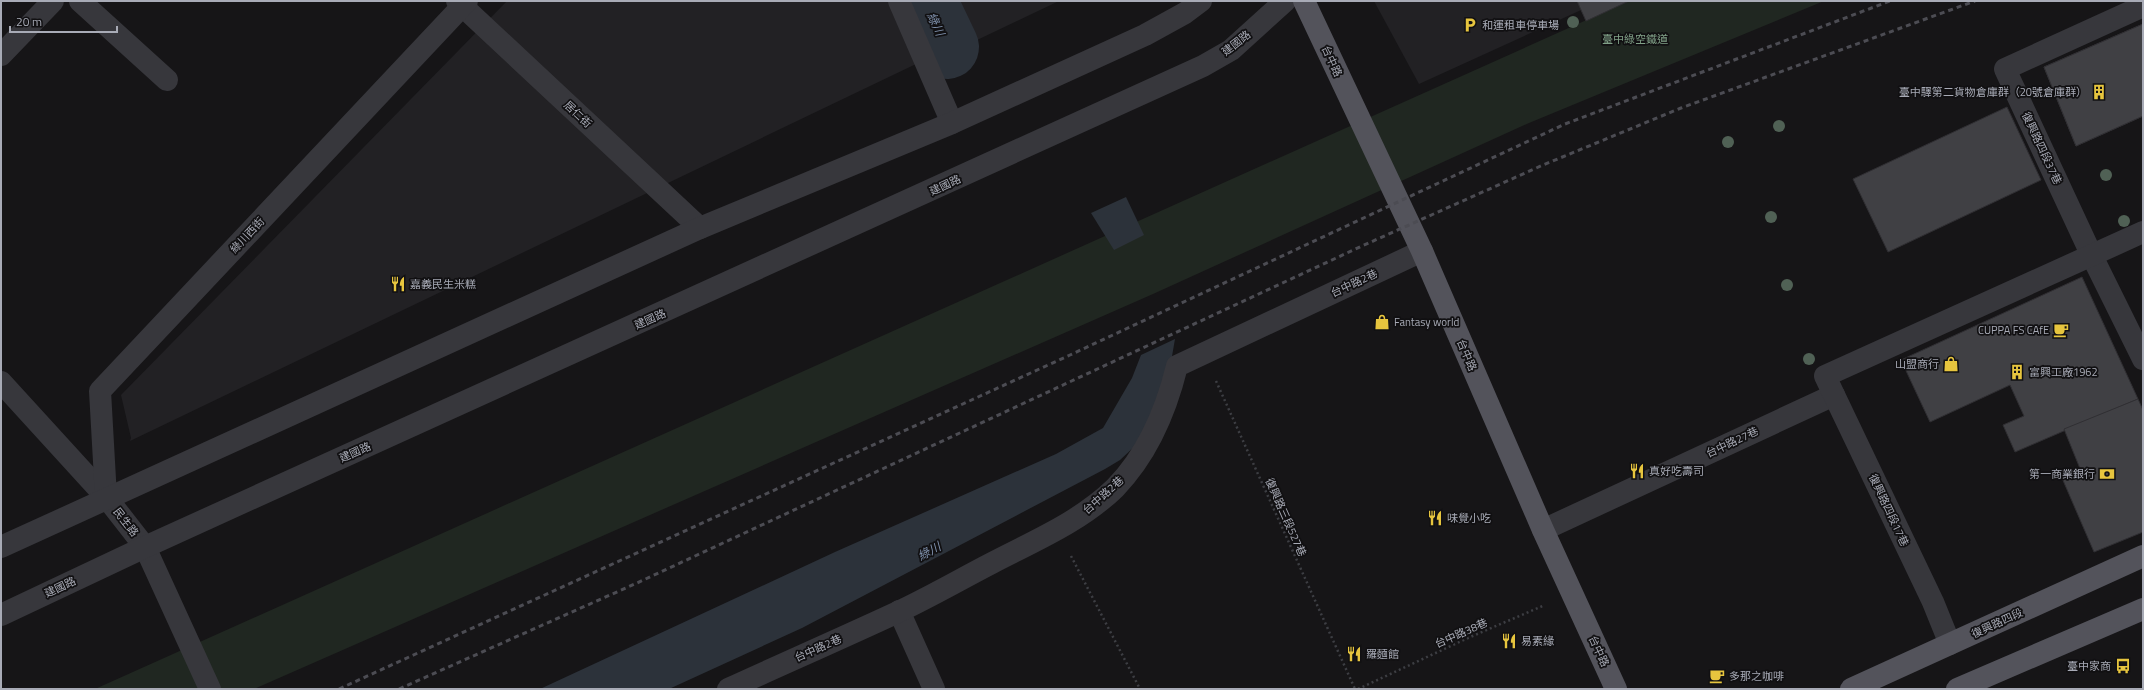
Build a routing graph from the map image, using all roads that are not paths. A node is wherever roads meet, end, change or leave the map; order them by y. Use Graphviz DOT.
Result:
graph roads {
  1 [pos="53,1"];
  2 [pos="80,1"];
  3 [pos="900,1"];
  4 [pos="1201,1"];
  5 [pos="1285,1"];
  6 [pos="1304,1"];
  7 [pos="462,3"];
  8 [pos="2143,6"];
  9 [pos="1,55"];
  10 [pos="167,80"];
  11 [pos="952,123"];
  12 [pos="700,228"];
  13 [pos="2143,232"];
  14 [pos="1422,252"];
  15 [pos="2091,254"];
  16 [pos="2143,359"];
  17 [pos="1,382"];
  18 [pos="1830,386"];
  19 [pos="106,497"];
  20 [pos="1543,530"];
  21 [pos="1,547"];
  22 [pos="145,547"];
  23 [pos="2143,556"];
  24 [pos="2143,609"];
  25 [pos="899,611"];
  26 [pos="1,614"];
  27 [pos="1950,644"];
  28 [pos="1963,688"];
  29 [pos="210,689"];
  30 [pos="728,689"];
  31 [pos="934,689"];
  32 [pos="1616,689"];
  33 [pos="1851,689"];
  1 -- 9 [label="street"];
  2 -- 10 [label="street"];
  3 -- 11 [label="street"];
  4 -- 11 [label="street"];
  5 -- 22 [label="street, 建國路"];
  6 -- 14 [label="main road, 台中路"];
  7 -- 12 [label="street, 居仁街"];
  7 -- 19 [label="street, 綠川西街"];
  8 -- 15 [label="street, 復興路四段37巷"];
  11 -- 12 [label="street"];
  12 -- 19 [label="street"];
  13 -- 15 [label="street"];
  14 -- 20 [label="main road, 台中路"];
  14 -- 25 [label="street, 台中路2巷"];
  15 -- 16 [label="street, 復興路四段37巷"];
  15 -- 18 [label="street"];
  17 -- 19 [label="street, 民生路"];
  18 -- 20 [label="street, 台中路27巷"];
  18 -- 27 [label="street, 復興路四段17巷"];
  19 -- 21 [label="street"];
  19 -- 22 [label="street, 民生路"];
  20 -- 32 [label="main road, 台中路"];
  22 -- 26 [label="street, 建國路"];
  22 -- 29 [label="street, 民生路"];
  23 -- 27 [label="main road, 復興路四段"];
  24 -- 28 [label="main road"];
  25 -- 30 [label="street, 台中路2巷"];
  25 -- 31 [label="street"];
  27 -- 33 [label="main road, 復興路四段"];
}
